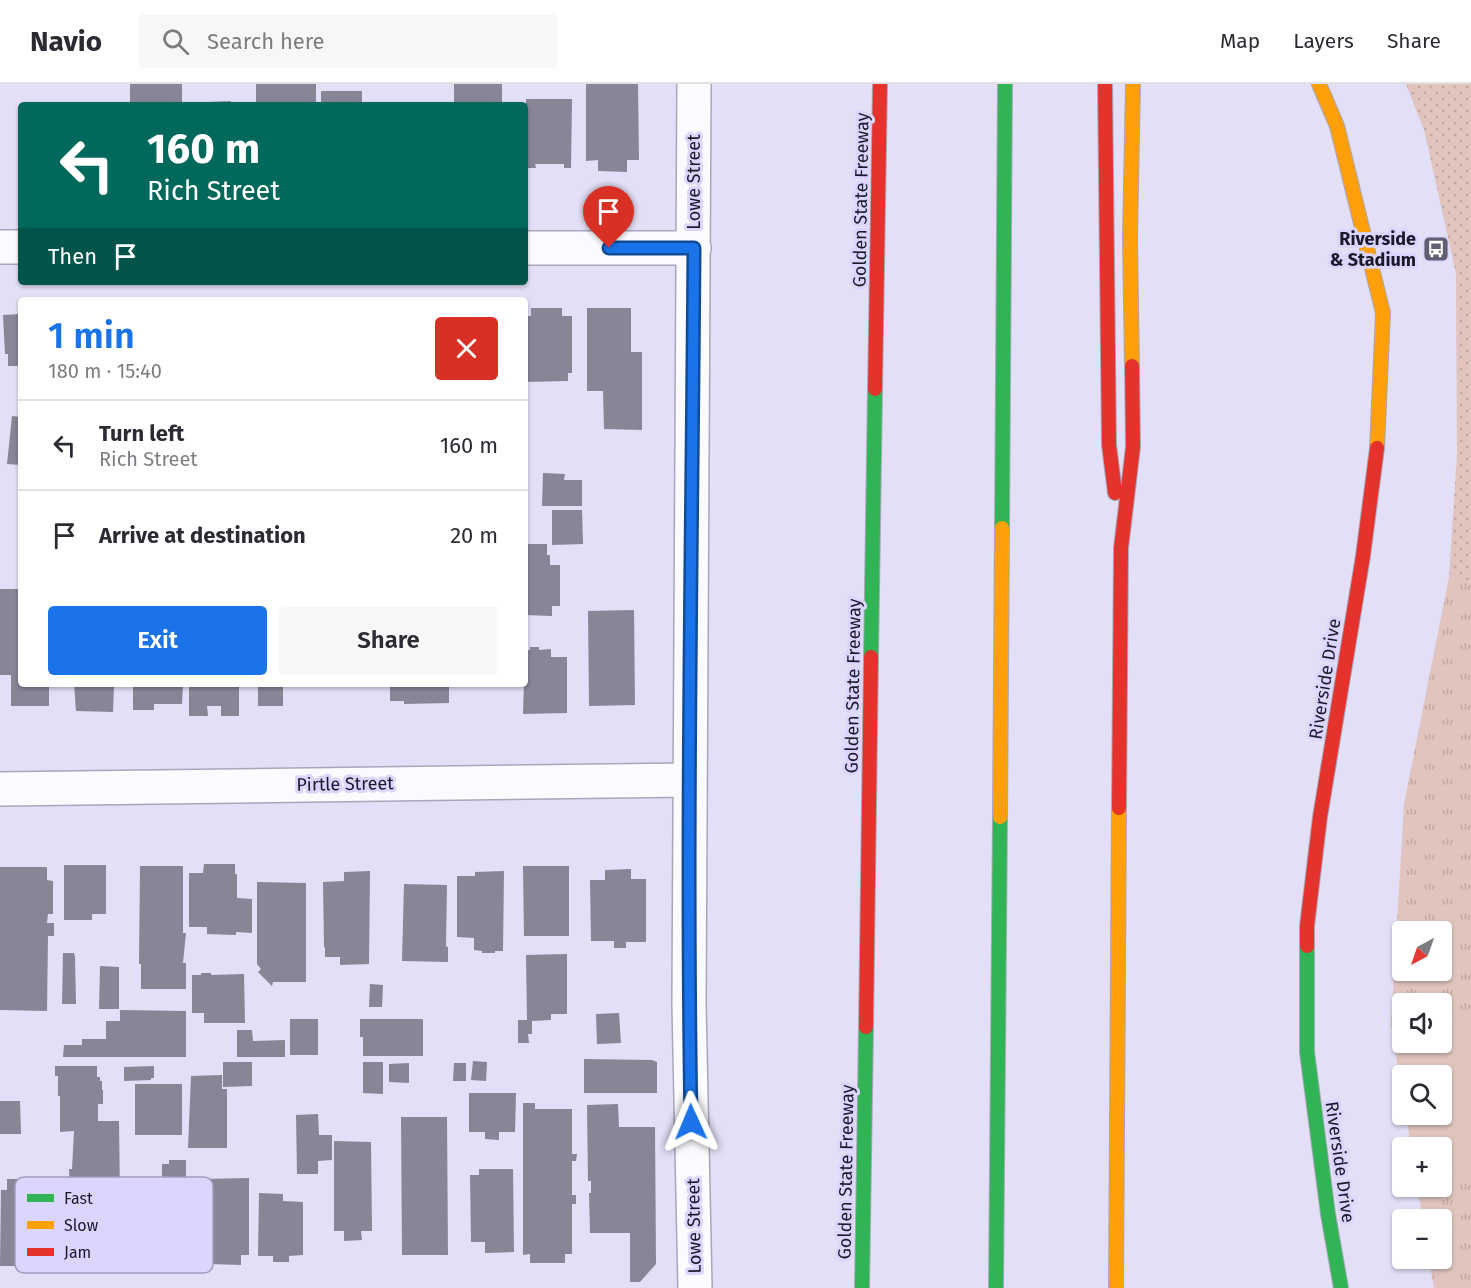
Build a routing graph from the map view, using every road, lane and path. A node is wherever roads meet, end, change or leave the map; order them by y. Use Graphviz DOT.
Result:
graph roads {
  1 [pos="694,84"];
  2 [pos="880,84"];
  3 [pos="1005,84"];
  4 [pos="1105,84"];
  5 [pos="1133,84"];
  6 [pos="1318,84"];
  7 [pos="0,247"];
  8 [pos="18,247"];
  9 [pos="528,248"];
  10 [pos="694,248"];
  11 [pos="1121,548"];
  12 [pos="689,780"];
  13 [pos="0,789"];
  14 [pos="695,1288"];
  15 [pos="862,1288"];
  16 [pos="996,1288"];
  17 [pos="1116,1288"];
  18 [pos="1341,1288"];
  1 -- 10 [label="street, Lowe Street"];
  2 -- 15 [label="main road, Golden State Freeway"];
  3 -- 16 [label="main road"];
  4 -- 11 [label="main road"];
  5 -- 11 [label="main road"];
  6 -- 18 [label="main road, Riverside Drive"];
  7 -- 8 [label="street"];
  9 -- 10 [label="street"];
  10 -- 12 [label="street, Lowe Street"];
  11 -- 17 [label="main road"];
  12 -- 13 [label="street, Pirtle Street"];
  12 -- 14 [label="street, Lowe Street"];
}
